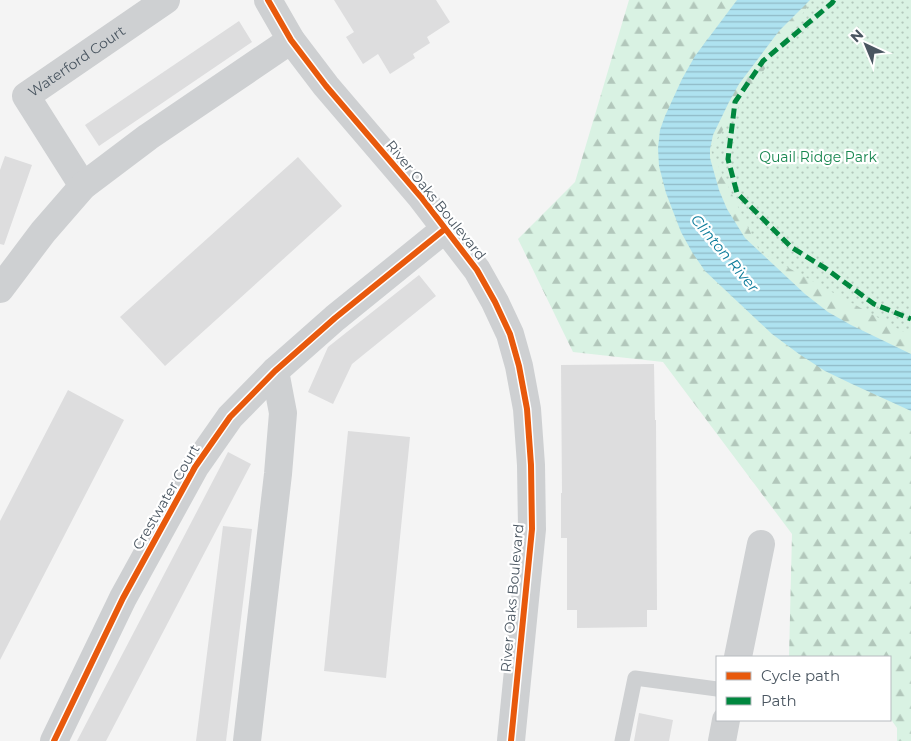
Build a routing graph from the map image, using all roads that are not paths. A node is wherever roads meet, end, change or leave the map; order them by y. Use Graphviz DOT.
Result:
graph roads {
  1 [pos="166,0"];
  2 [pos="268,0"];
  3 [pos="291,40"];
  4 [pos="83,186"];
  5 [pos="445,229"];
  6 [pos="0,289"];
  7 [pos="275,371"];
  8 [pos="760,544"];
  9 [pos="738,656"];
  10 [pos="716,689"];
  11 [pos="726,721"];
  12 [pos="54,741"];
  13 [pos="247,741"];
  14 [pos="511,741"];
  15 [pos="622,741"];
  16 [pos="722,741"];
  1 -- 4 [label="street, Waterford Court"];
  2 -- 3 [label="street, River Oaks Boulevard"];
  3 -- 4 [label="street"];
  3 -- 5 [label="street, River Oaks Boulevard"];
  4 -- 6 [label="street"];
  5 -- 7 [label="street, Crestwater Court"];
  5 -- 14 [label="street, River Oaks Boulevard"];
  7 -- 12 [label="street, Crestwater Court"];
  7 -- 13 [label="street"];
  8 -- 9 [label="street"];
  10 -- 15 [label="lane"];
  11 -- 16 [label="street"];
}
